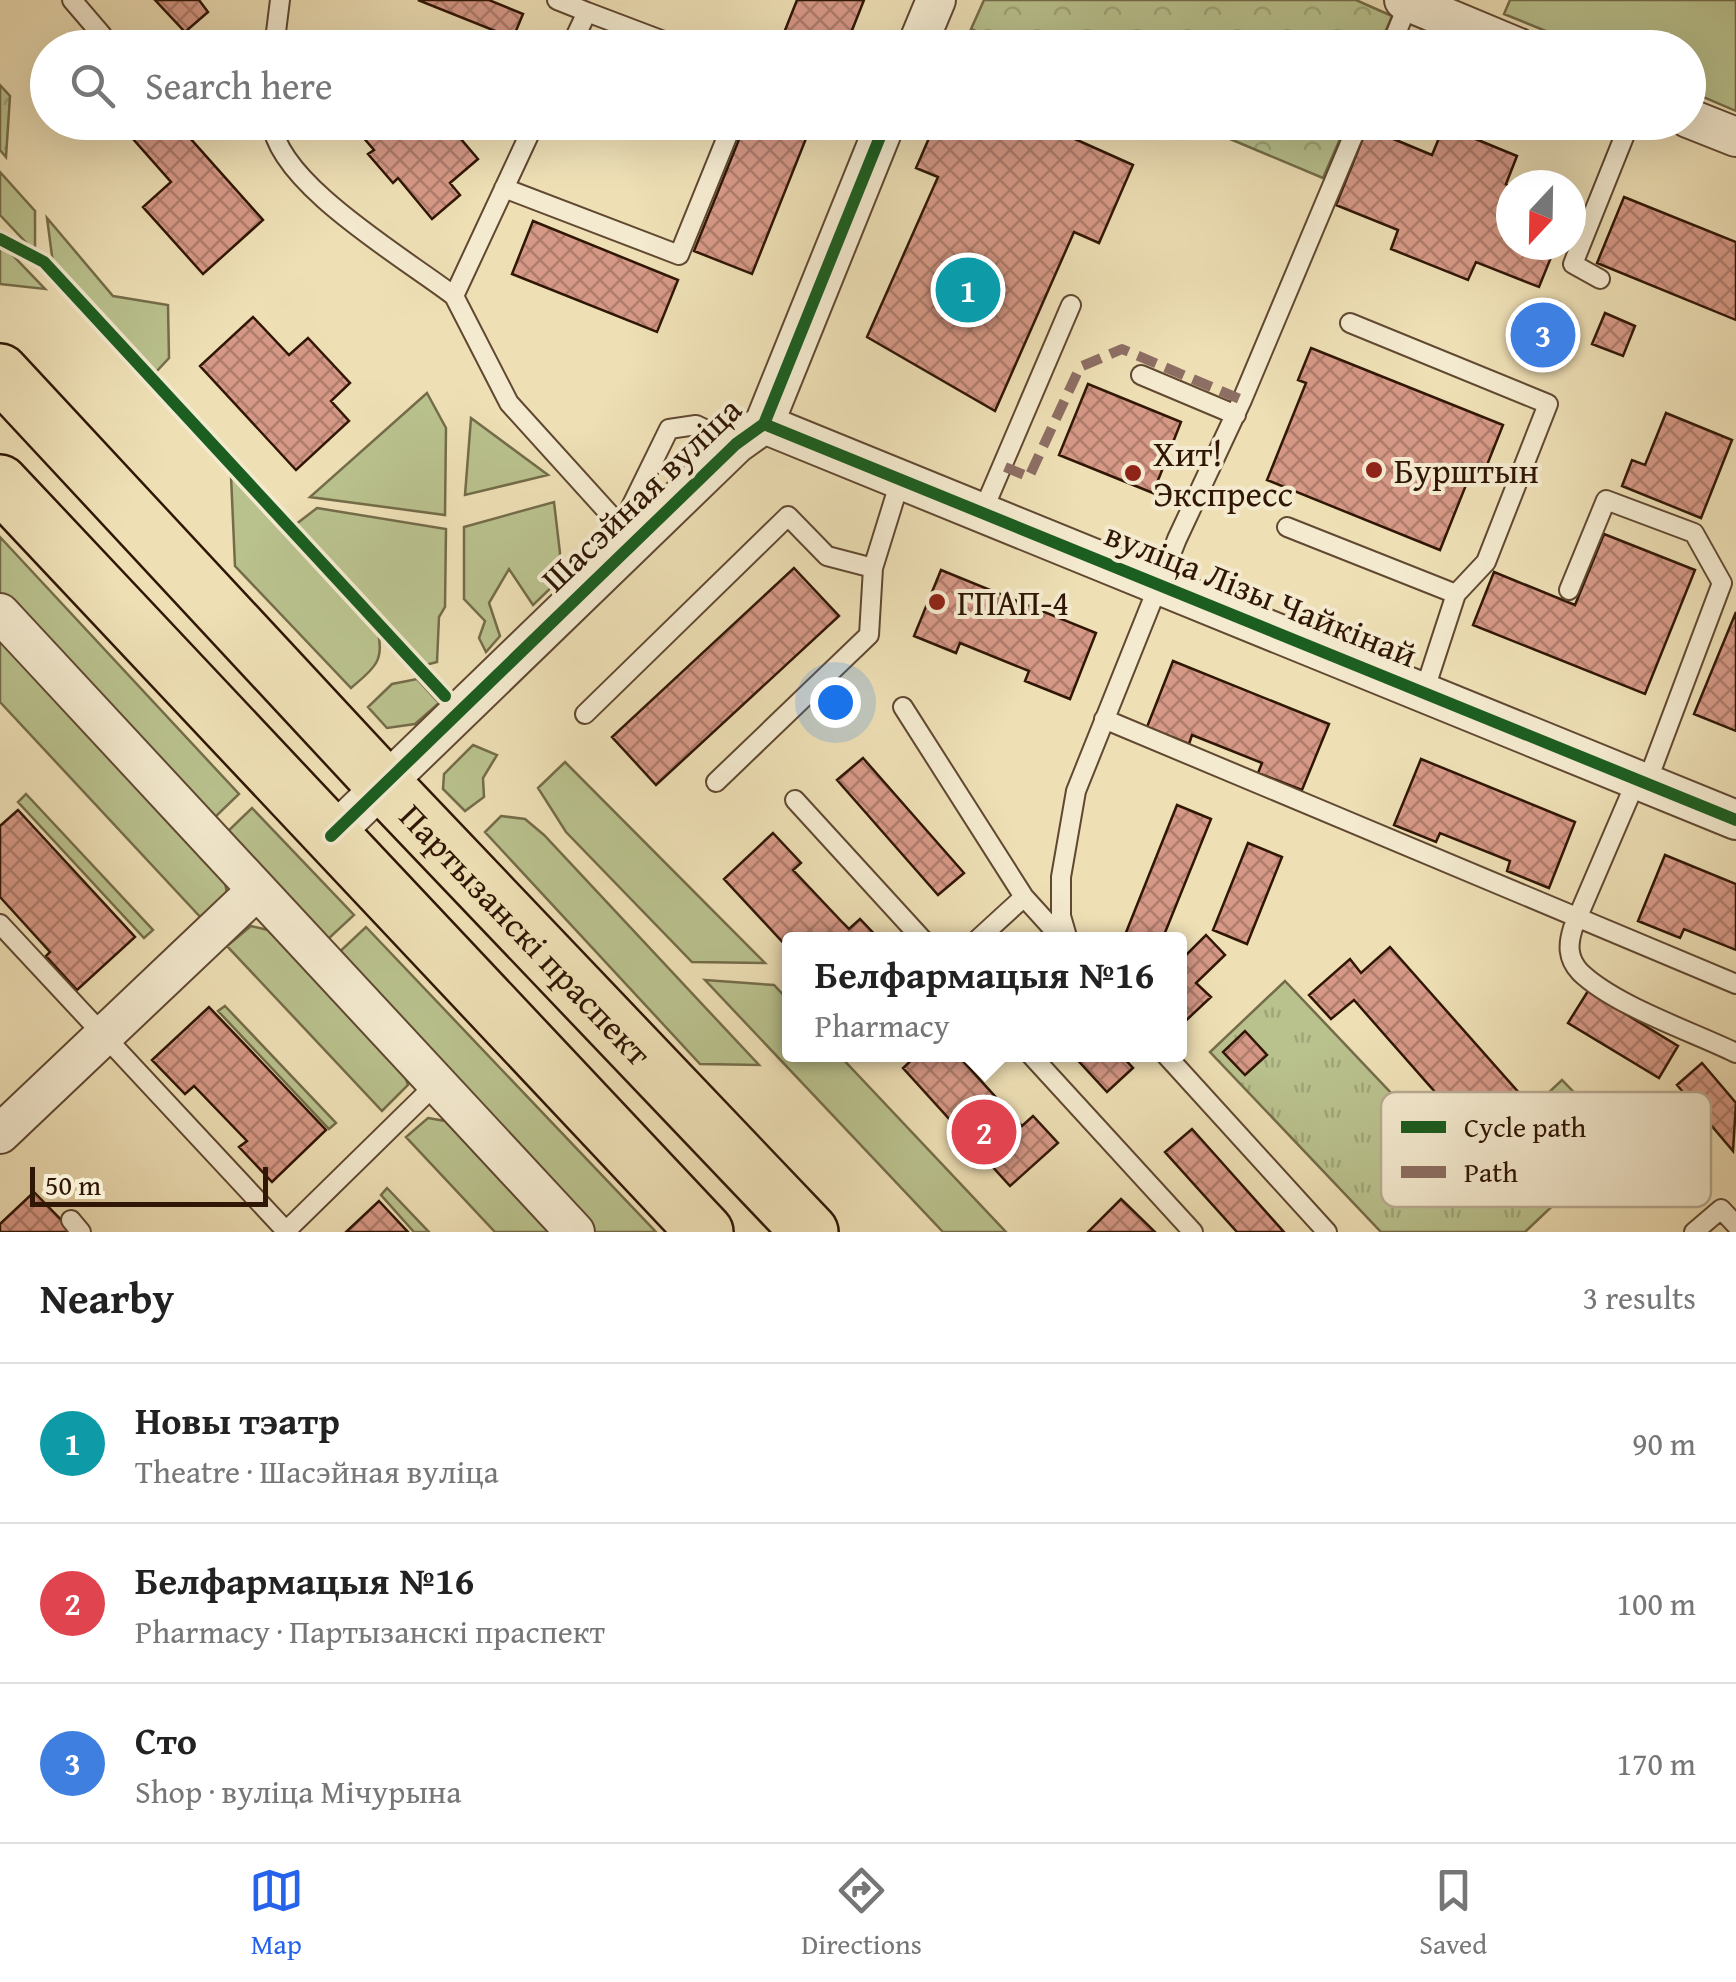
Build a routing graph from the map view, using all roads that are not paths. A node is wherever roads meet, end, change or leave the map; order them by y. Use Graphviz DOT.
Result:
graph roads {
  1 [pos="72,0"];
  2 [pos="280,0"];
  3 [pos="557,0"];
  4 [pos="936,0"];
  5 [pos="1406,1"];
  6 [pos="586,12"];
  7 [pos="98,30"];
  8 [pos="276,30"];
  9 [pos="578,30"];
  10 [pos="634,30"];
  11 [pos="924,30"];
  12 [pos="1396,30"];
  13 [pos="1476,30"];
  14 [pos="1706,125"];
  15 [pos="1736,137"];
  16 [pos="273,140"];
  17 [pos="527,140"];
  18 [pos="725,140"];
  19 [pos="877,140"];
  20 [pos="1351,140"];
  21 [pos="1623,140"];
  22 [pos="504,188"];
  23 [pos="1600,278"];
  24 [pos="454,296"];
  25 [pos="1072,305"];
  26 [pos="1350,323"];
  27 [pos="0,372"];
  28 [pos="1141,375"];
  29 [pos="1236,415"];
  30 [pos="750,434"];
  31 [pos="900,481"];
  32 [pos="0,483"];
  33 [pos="982,513"];
  34 [pos="1287,527"];
  35 [pos="628,534"];
  36 [pos="874,568"];
  37 [pos="190,575"];
  38 [pos="93,582"];
  39 [pos="1162,585"];
  40 [pos="1569,590"];
  41 [pos="1456,594"];
  42 [pos="0,614"];
  43 [pos="1424,692"];
  44 [pos="903,708"];
  45 [pos="585,714"];
  46 [pos="1104,719"];
  47 [pos="1642,781"];
  48 [pos="716,782"];
  49 [pos="384,785"];
  50 [pos="795,800"];
  51 [pos="1736,820"];
  52 [pos="331,836"];
  53 [pos="257,890"];
  54 [pos="1024,897"];
  55 [pos="1578,916"];
  56 [pos="0,924"];
  57 [pos="916,932"];
  58 [pos="986,932"];
  59 [pos="1058,932"];
  60 [pos="1064,932"];
  61 [pos="1736,984"];
  62 [pos="106,1034"];
  63 [pos="1736,1053"];
  64 [pos="1037,1062"];
  65 [pos="1172,1062"];
  66 [pos="437,1083"];
  67 [pos="0,1134"];
  68 [pos="1736,1225"];
  69 [pos="286,1232"];
  70 [pos="575,1232"];
  71 [pos="706,1232"];
  72 [pos="810,1232"];
  73 [pos="1193,1232"];
  74 [pos="1327,1232"];
  75 [pos="1694,1232"];
  1 -- 7 [label="lane"];
  2 -- 8 [label="lane"];
  3 -- 6 [label="lane"];
  4 -- 11 [label="street"];
  5 -- 12 [label="lane"];
  5 -- 13 [label="street"];
  6 -- 9 [label="lane"];
  6 -- 10 [label="lane"];
  14 -- 15 [label="street"];
  16 -- 24 [label="lane"];
  17 -- 22 [label="lane"];
  18 -- 22 [label="lane"];
  19 -- 30 [label="street, Шасэйная вуліца"];
  20 -- 29 [label="lane"];
  21 -- 23 [label="lane"];
  22 -- 24 [label="lane"];
  24 -- 35 [label="lane"];
  25 -- 33 [label="lane"];
  26 -- 41 [label="lane"];
  27 -- 37 [label="main road, Партызанскі праспект"];
  28 -- 29 [label="lane"];
  29 -- 39 [label="lane"];
  30 -- 31 [label="street, вуліца Лізы Чайкінай"];
  30 -- 35 [label="street, Шасэйная вуліца"];
  30 -- 35 [label="lane"];
  31 -- 33 [label="street, вуліца Лізы Чайкінай"];
  31 -- 36 [label="lane"];
  32 -- 38 [label="main road"];
  33 -- 39 [label="street, вуліца Лізы Чайкінай"];
  34 -- 41 [label="lane"];
  35 -- 49 [label="street, Шасэйная вуліца"];
  36 -- 45 [label="lane"];
  36 -- 48 [label="lane"];
  37 -- 38 [label="main road"];
  37 -- 49 [label="main road, Партызанскі праспект"];
  38 -- 52 [label="main road"];
  39 -- 43 [label="street, вуліца Лізы Чайкінай"];
  39 -- 46 [label="lane"];
  40 -- 47 [label="lane"];
  41 -- 43 [label="lane"];
  42 -- 53 [label="street"];
  43 -- 47 [label="street, вуліца Лізы Чайкінай"];
  44 -- 54 [label="lane"];
  46 -- 55 [label="lane"];
  46 -- 60 [label="lane"];
  47 -- 51 [label="street, вуліца Лізы Чайкінай"];
  47 -- 55 [label="lane"];
  49 -- 52 [label="street, Шасэйная вуліца"];
  49 -- 72 [label="main road, Партызанскі праспект"];
  50 -- 57 [label="lane"];
  52 -- 71 [label="main road"];
  53 -- 62 [label="street"];
  53 -- 66 [label="street"];
  54 -- 58 [label="lane"];
  54 -- 59 [label="lane"];
  55 -- 61 [label="lane"];
  55 -- 63 [label="lane"];
  56 -- 62 [label="lane"];
  62 -- 67 [label="street"];
  62 -- 69 [label="lane"];
  64 -- 73 [label="lane"];
  65 -- 74 [label="lane"];
  66 -- 69 [label="lane"];
  66 -- 70 [label="street"];
  68 -- 75 [label="lane"];
}
